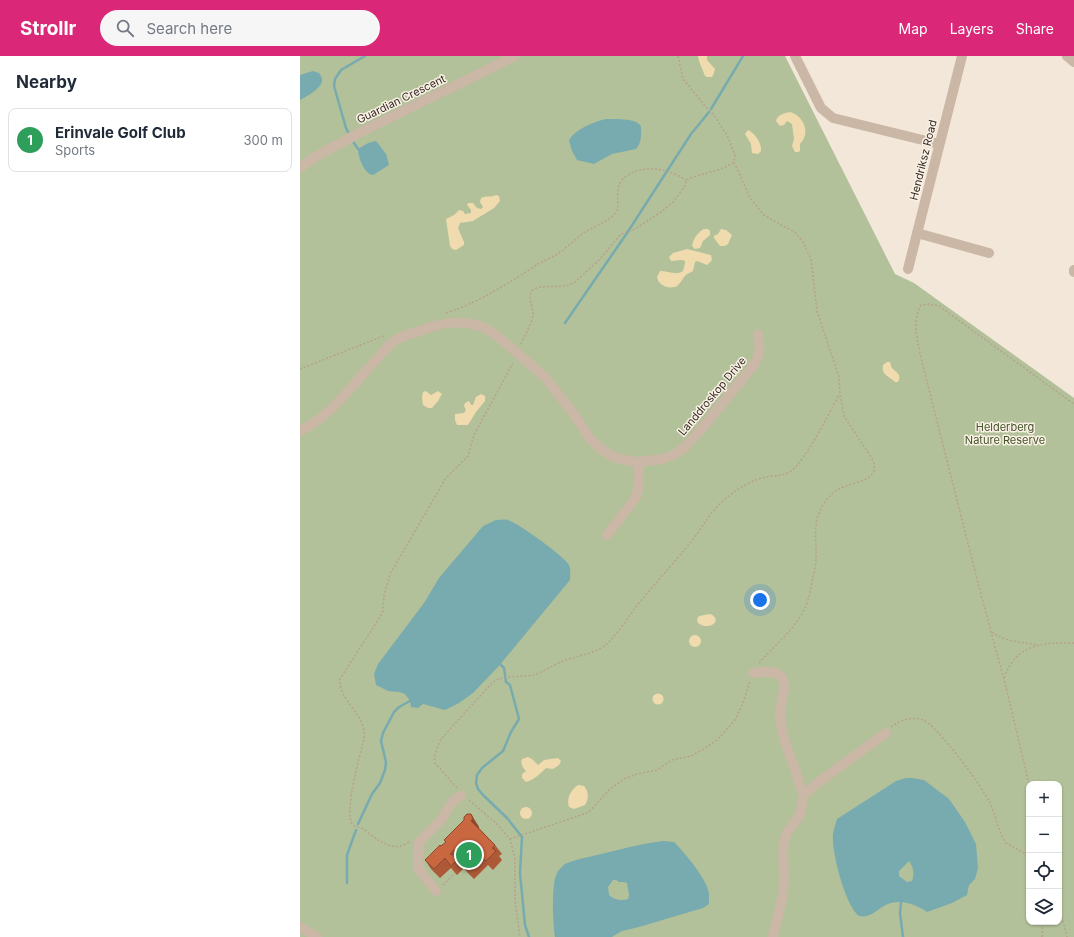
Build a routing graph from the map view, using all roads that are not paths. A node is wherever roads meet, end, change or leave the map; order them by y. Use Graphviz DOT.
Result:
graph roads {
  1 [pos="514,56"];
  2 [pos="795,56"];
  3 [pos="962,56"];
  4 [pos="1067,56"];
  5 [pos="1074,62"];
  6 [pos="939,144"];
  7 [pos="300,168"];
  8 [pos="917,233"];
  9 [pos="989,253"];
  10 [pos="908,269"];
  11 [pos="758,335"];
  12 [pos="300,431"];
  13 [pos="638,462"];
  14 [pos="607,535"];
  15 [pos="754,673"];
  16 [pos="886,733"];
  17 [pos="804,795"];
  18 [pos="461,796"];
  19 [pos="439,888"];
  20 [pos="300,927"];
  21 [pos="317,937"];
  22 [pos="773,937"];
  1 -- 7 [label="street, Guardian Crescent"];
  2 -- 6 [label="street"];
  3 -- 6 [label="street, Hendriksz Road"];
  4 -- 5 [label="street"];
  6 -- 8 [label="street, Hendriksz Road"];
  8 -- 9 [label="street"];
  8 -- 10 [label="street, Hendriksz Road"];
  11 -- 13 [label="street, Landdroskop Drive"];
  12 -- 13 [label="street, Landdroskop Drive"];
  13 -- 14 [label="street"];
  15 -- 17 [label="street"];
  16 -- 17 [label="street"];
  17 -- 22 [label="street"];
  18 -- 19 [label="street"];
  20 -- 21 [label="street"];
}
